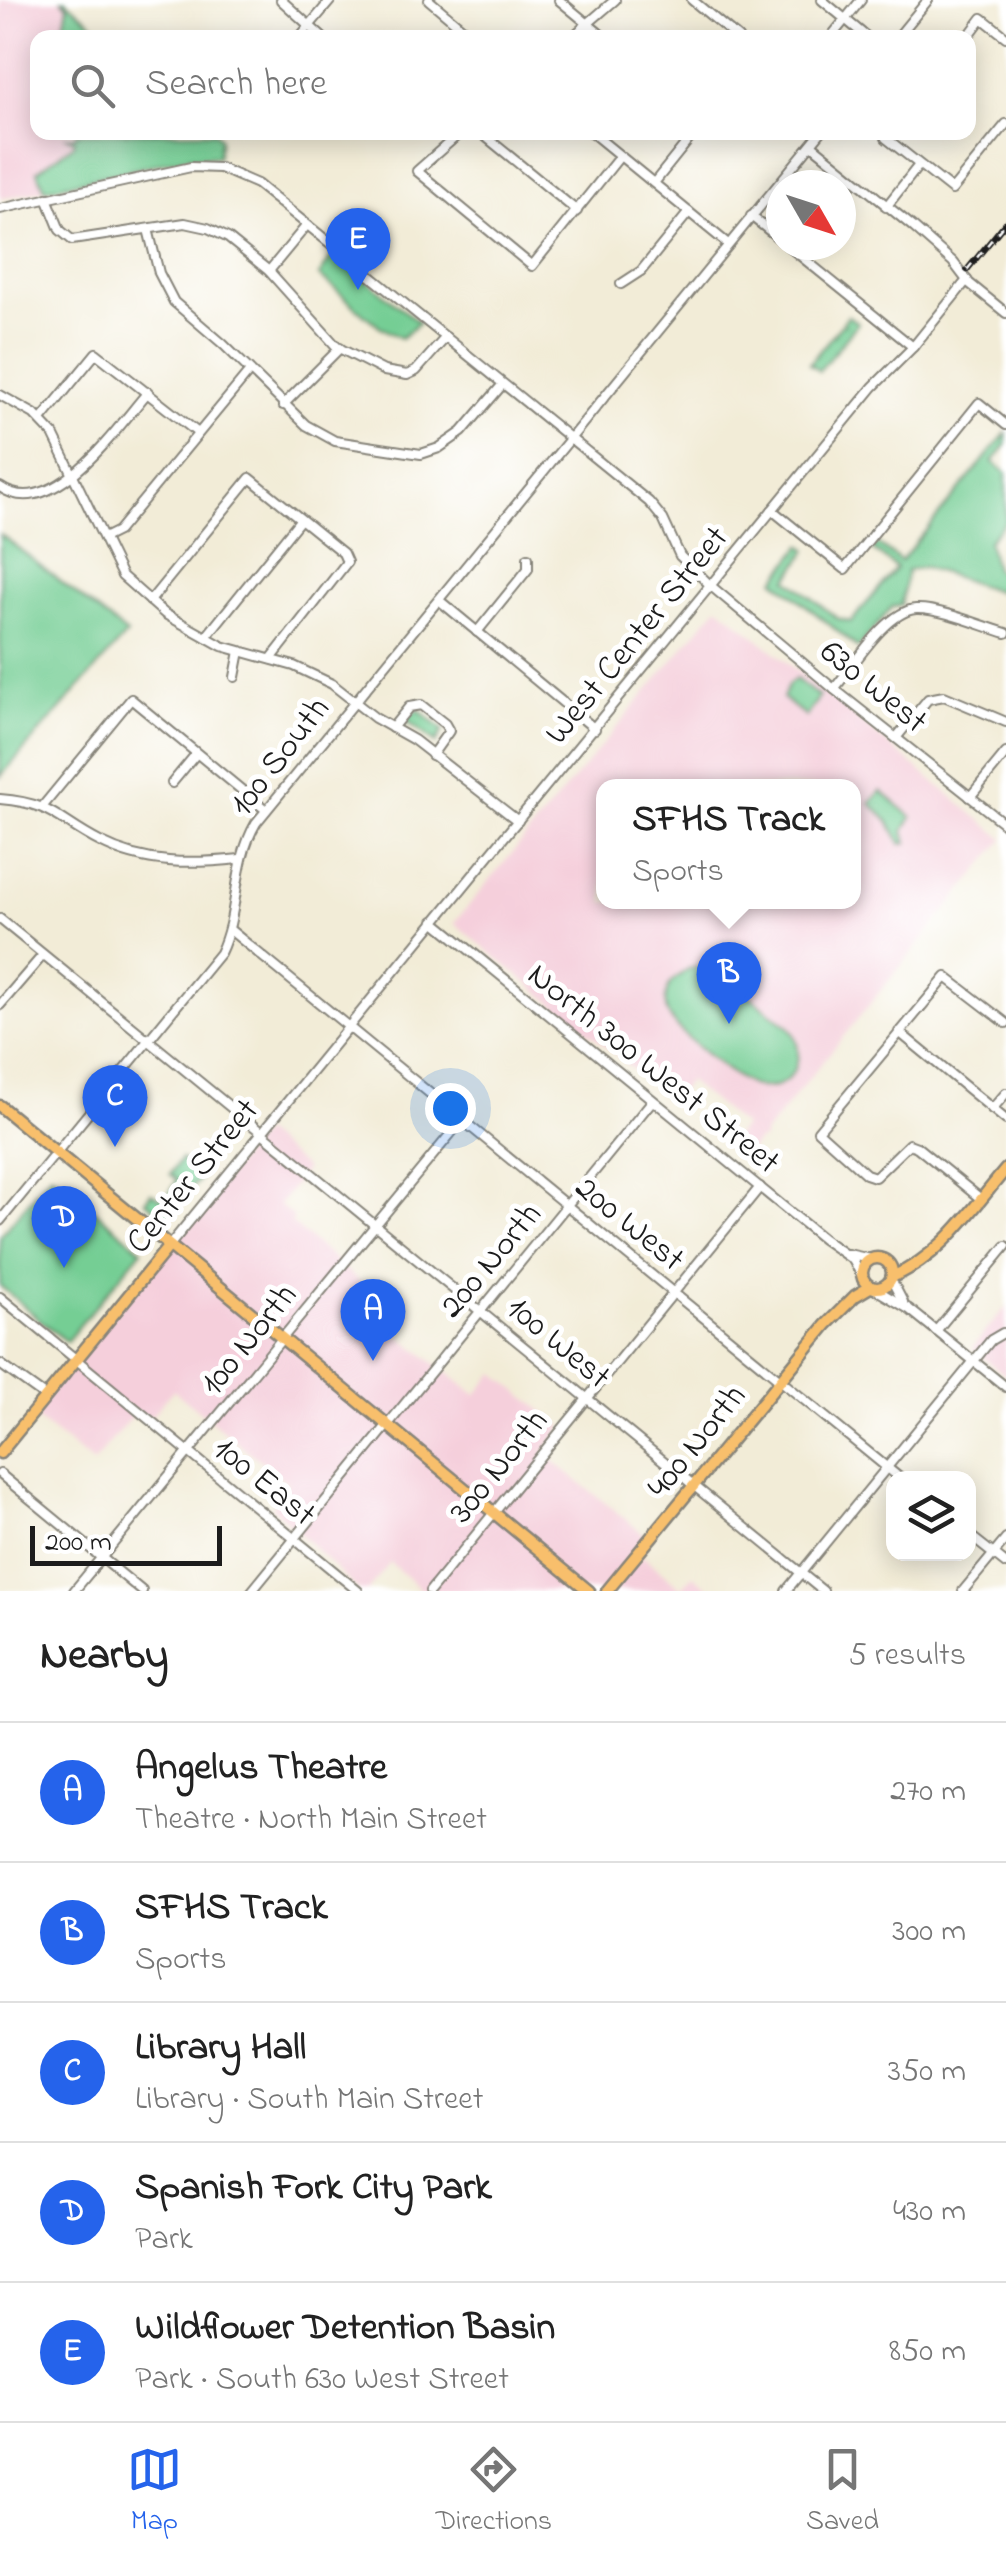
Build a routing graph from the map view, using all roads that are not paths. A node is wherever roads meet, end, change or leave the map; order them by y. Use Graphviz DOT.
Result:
graph roads {
  1 [pos="281,0"];
  2 [pos="332,0"];
  3 [pos="559,0"];
  4 [pos="615,0"];
  5 [pos="692,0"];
  6 [pos="822,0"];
  7 [pos="861,0"];
  8 [pos="928,0"];
  9 [pos="435,2"];
  10 [pos="845,19"];
  11 [pos="588,24"];
  12 [pos="310,26"];
  13 [pos="306,30"];
  14 [pos="314,30"];
  15 [pos="465,30"];
  16 [pos="581,30"];
  17 [pos="595,30"];
  18 [pos="728,30"];
  19 [pos="836,30"];
  20 [pos="858,30"];
  21 [pos="904,30"];
  22 [pos="972,30"];
  23 [pos="1006,37"];
  24 [pos="1006,124"];
  25 [pos="452,140"];
  26 [pos="490,140"];
  27 [pos="601,140"];
  28 [pos="689,140"];
  29 [pos="816,140"];
  30 [pos="893,140"];
  31 [pos="812,145"];
  32 [pos="620,156"];
  33 [pos="919,165"];
  34 [pos="654,183"];
  35 [pos="47,198"];
  36 [pos="886,207"];
  37 [pos="0,209"];
  38 [pos="576,212"];
  39 [pos="689,212"];
  40 [pos="751,216"];
  41 [pos="307,225"];
  42 [pos="766,228"];
  43 [pos="148,229"];
  44 [pos="728,244"];
  45 [pos="805,260"];
  46 [pos="269,271"];
  47 [pos="966,280"];
  48 [pos="622,284"];
  49 [pos="1006,314"];
  50 [pos="446,337"];
  51 [pos="913,347"];
  52 [pos="340,348"];
  53 [pos="250,372"];
  54 [pos="503,384"];
  55 [pos="148,392"];
  56 [pos="0,395"];
  57 [pos="283,405"];
  58 [pos="41,420"];
  59 [pos="1006,425"];
  60 [pos="198,432"];
  61 [pos="572,439"];
  62 [pos="73,474"];
  63 [pos="0,487"];
  64 [pos="772,510"];
  65 [pos="300,520"];
  66 [pos="104,538"];
  67 [pos="528,558"];
  68 [pos="711,586"];
  69 [pos="150,600"];
  70 [pos="440,600"];
  71 [pos="477,632"];
  72 [pos="1006,633"];
  73 [pos="206,637"];
  74 [pos="240,651"];
  75 [pos="271,660"];
  76 [pos="234,677"];
  77 [pos="834,690"];
  78 [pos="356,702"];
  79 [pos="1006,722"];
  80 [pos="392,728"];
  81 [pos="595,729"];
  82 [pos="896,738"];
  83 [pos="1006,753"];
  84 [pos="196,754"];
  85 [pos="432,755"];
  86 [pos="172,783"];
  87 [pos="970,796"];
  88 [pos="0,799"];
  89 [pos="43,806"];
  90 [pos="266,810"];
  91 [pos="518,822"];
  92 [pos="1006,824"];
  93 [pos="240,859"];
  94 [pos="0,920"];
  95 [pos="434,921"];
  96 [pos="229,929"];
  97 [pos="43,954"];
  98 [pos="0,1006"];
  99 [pos="1006,1023"];
  100 [pos="349,1025"];
  101 [pos="898,1032"];
  102 [pos="148,1040"];
  103 [pos="1006,1092"];
  104 [pos="652,1101"];
  105 [pos="0,1106"];
  106 [pos="992,1109"];
  107 [pos="462,1120"];
  108 [pos="1006,1120"];
  109 [pos="262,1132"];
  110 [pos="55,1152"];
  111 [pos="1006,1169"];
  112 [pos="760,1187"];
  113 [pos="981,1199"];
  114 [pos="568,1206"];
  115 [pos="0,1221"];
  116 [pos="376,1226"];
  117 [pos="169,1246"];
  118 [pos="1006,1246"];
  119 [pos="844,1253"];
  120 [pos="871,1259"];
  121 [pos="923,1260"];
  122 [pos="886,1261"];
  123 [pos="861,1276"];
  124 [pos="891,1278"];
  125 [pos="872,1288"];
  126 [pos="674,1292"];
  127 [pos="0,1297"];
  128 [pos="910,1310"];
  129 [pos="482,1312"];
  130 [pos="826,1325"];
  131 [pos="936,1331"];
  132 [pos="1002,1333"];
  133 [pos="284,1338"];
  134 [pos="76,1359"];
  135 [pos="974,1361"];
  136 [pos="0,1364"];
  137 [pos="780,1380"];
  138 [pos="1006,1387"];
  139 [pos="46,1397"];
  140 [pos="587,1399"];
  141 [pos="388,1425"];
  142 [pos="189,1452"];
  143 [pos="0,1453"];
  144 [pos="887,1468"];
  145 [pos="891,1471"];
  146 [pos="0,1474"];
  147 [pos="694,1486"];
  148 [pos="494,1512"];
  149 [pos="1006,1538"];
  150 [pos="294,1539"];
  151 [pos="976,1540"];
  152 [pos="994,1554"];
  153 [pos="102,1558"];
  154 [pos="1006,1564"];
  155 [pos="801,1573"];
  156 [pos="74,1591"];
  157 [pos="142,1591"];
  158 [pos="252,1591"];
  159 [pos="358,1591"];
  160 [pos="430,1591"];
  161 [pos="589,1591"];
  162 [pos="608,1591"];
  163 [pos="786,1591"];
  164 [pos="824,1591"];
  165 [pos="963,1591"];
  1 -- 12 [label="street"];
  2 -- 12 [label="street"];
  3 -- 11 [label="street"];
  4 -- 11 [label="street"];
  5 -- 18 [label="street"];
  6 -- 10 [label="street"];
  7 -- 10 [label="street"];
  8 -- 21 [label="street"];
  9 -- 15 [label="street"];
  10 -- 19 [label="street"];
  10 -- 20 [label="street"];
  11 -- 16 [label="street"];
  11 -- 17 [label="street"];
  12 -- 13 [label="street"];
  12 -- 14 [label="street"];
  22 -- 23 [label="street"];
  24 -- 33 [label="street"];
  25 -- 38 [label="street"];
  26 -- 38 [label="street"];
  27 -- 32 [label="street"];
  28 -- 34 [label="street"];
  29 -- 31 [label="street, 100 South"];
  30 -- 33 [label="street"];
  31 -- 36 [label="street"];
  31 -- 40 [label="street, 100 South"];
  32 -- 34 [label="street"];
  32 -- 38 [label="street"];
  33 -- 36 [label="street"];
  34 -- 39 [label="street"];
  35 -- 37 [label="street"];
  35 -- 41 [label="street, 630 West"];
  35 -- 43 [label="street"];
  36 -- 47 [label="street"];
  39 -- 44 [label="street"];
  39 -- 48 [label="street"];
  40 -- 42 [label="street"];
  40 -- 44 [label="street, 100 South"];
  41 -- 46 [label="street"];
  41 -- 50 [label="street, 630 West"];
  43 -- 46 [label="street"];
  43 -- 53 [label="street"];
  44 -- 61 [label="street, 100 South"];
  45 -- 51 [label="street"];
  46 -- 52 [label="street"];
  47 -- 49 [label="street"];
  47 -- 51 [label="street, West Center Street"];
  50 -- 52 [label="street"];
  50 -- 54 [label="street, 630 West"];
  51 -- 64 [label="street, West Center Street"];
  52 -- 57 [label="street"];
  53 -- 57 [label="street"];
  53 -- 60 [label="street"];
  54 -- 57 [label="street"];
  54 -- 61 [label="street, 630 West"];
  55 -- 58 [label="street"];
  55 -- 60 [label="street"];
  55 -- 62 [label="street"];
  56 -- 58 [label="street"];
  58 -- 62 [label="street"];
  59 -- 64 [label="street"];
  60 -- 66 [label="street"];
  61 -- 68 [label="street, 630 West"];
  61 -- 70 [label="street, 100 South"];
  62 -- 63 [label="street"];
  62 -- 66 [label="street"];
  64 -- 68 [label="street, West Center Street"];
  65 -- 69 [label="street"];
  65 -- 73 [label="street"];
  65 -- 75 [label="street"];
  66 -- 69 [label="street"];
  67 -- 71 [label="street"];
  68 -- 77 [label="street, 630 West"];
  68 -- 81 [label="street, West Center Street"];
  69 -- 73 [label="street"];
  70 -- 71 [label="street"];
  70 -- 78 [label="street, 100 South"];
  71 -- 81 [label="street"];
  72 -- 77 [label="street"];
  73 -- 74 [label="street"];
  74 -- 75 [label="street"];
  74 -- 76 [label="street"];
  75 -- 78 [label="street"];
  77 -- 82 [label="street, 630 West"];
  78 -- 80 [label="street"];
  78 -- 90 [label="street, 100 South"];
  79 -- 82 [label="street"];
  80 -- 85 [label="street"];
  80 -- 85 [label="street"];
  81 -- 91 [label="street, West Center Street"];
  82 -- 87 [label="street, 630 West"];
  83 -- 87 [label="street"];
  84 -- 86 [label="street"];
  84 -- 89 [label="street"];
  84 -- 90 [label="street"];
  85 -- 91 [label="street"];
  87 -- 92 [label="street, 630 West"];
  88 -- 89 [label="street"];
  89 -- 93 [label="street"];
  90 -- 93 [label="street, 100 South"];
  91 -- 95 [label="street, West Center Street"];
  93 -- 96 [label="street, 100 South"];
  94 -- 97 [label="street, 100 West"];
  95 -- 100 [label="street, West Center Street"];
  95 -- 104 [label="street, North 300 West Street"];
  96 -- 100 [label="street, 200 West"];
  96 -- 102 [label="street, 100 South"];
  97 -- 98 [label="street"];
  97 -- 102 [label="street, 100 West"];
  99 -- 101 [label="street"];
  100 -- 107 [label="street, 200 West"];
  100 -- 109 [label="street, Center Street"];
  101 -- 106 [label="street"];
  101 -- 113 [label="street"];
  102 -- 109 [label="street, 100 West"];
  102 -- 110 [label="street, 100 South"];
  103 -- 106 [label="street"];
  104 -- 112 [label="street, North 300 West Street"];
  104 -- 114 [label="street, 200 North"];
  105 -- 110 [label="main road"];
  106 -- 108 [label="street"];
  107 -- 114 [label="street, 200 West"];
  107 -- 116 [label="street, 100 North"];
  109 -- 116 [label="street, 100 West"];
  109 -- 117 [label="street, Center Street"];
  110 -- 115 [label="street, 100 South"];
  110 -- 117 [label="main road"];
  111 -- 113 [label="main road"];
  112 -- 119 [label="street, North 300 West Street"];
  112 -- 126 [label="street, 300 North"];
  113 -- 121 [label="main road"];
  114 -- 126 [label="street, 200 West"];
  114 -- 129 [label="street, 200 North"];
  116 -- 129 [label="street, 100 West"];
  116 -- 133 [label="street, 100 North"];
  117 -- 133 [label="main road"];
  117 -- 134 [label="main road, Center Street"];
  118 -- 131 [label="street"];
  119 -- 120 [label="street"];
  119 -- 123 [label="street"];
  120 -- 122 [label="main road"];
  120 -- 123 [label="main road"];
  121 -- 122 [label="main road"];
  121 -- 124 [label="main road"];
  122 -- 124 [label="main road"];
  123 -- 125 [label="main road"];
  123 -- 130 [label="main road, 400 North"];
  124 -- 125 [label="main road"];
  124 -- 128 [label="street"];
  125 -- 128 [label="street"];
  125 -- 130 [label="main road, 400 North"];
  126 -- 137 [label="street, 200 West"];
  126 -- 140 [label="street, 300 North"];
  127 -- 134 [label="street, 100 East"];
  128 -- 131 [label="street"];
  129 -- 140 [label="street, 100 West"];
  129 -- 141 [label="street, 200 North"];
  130 -- 137 [label="main road, 400 North"];
  131 -- 135 [label="street"];
  132 -- 135 [label="street"];
  133 -- 141 [label="main road"];
  133 -- 142 [label="street, 100 North"];
  134 -- 139 [label="main road, Center Street"];
  134 -- 142 [label="street, 100 East"];
  135 -- 138 [label="street"];
  135 -- 144 [label="street"];
  136 -- 139 [label="street"];
  137 -- 144 [label="street, 200 West"];
  137 -- 147 [label="main road, 400 North"];
  139 -- 143 [label="main road, Center Street"];
  140 -- 147 [label="street, 100 West"];
  140 -- 148 [label="street, 300 North"];
  141 -- 148 [label="main road"];
  141 -- 150 [label="street, 200 North"];
  142 -- 150 [label="street, 100 East"];
  142 -- 153 [label="street, 100 North"];
  144 -- 145 [label="street, 200 West"];
  144 -- 155 [label="street"];
  146 -- 153 [label="street"];
  147 -- 155 [label="street, 100 West"];
  147 -- 162 [label="main road, 400 North"];
  148 -- 160 [label="street, 300 North"];
  148 -- 161 [label="main road"];
  149 -- 152 [label="street"];
  150 -- 158 [label="street, 200 North"];
  150 -- 159 [label="street, 100 East"];
  151 -- 152 [label="street"];
  152 -- 154 [label="street"];
  152 -- 165 [label="street"];
  153 -- 156 [label="street, 100 North"];
  153 -- 157 [label="street"];
  155 -- 163 [label="street"];
  155 -- 164 [label="street, 100 West"];
}
